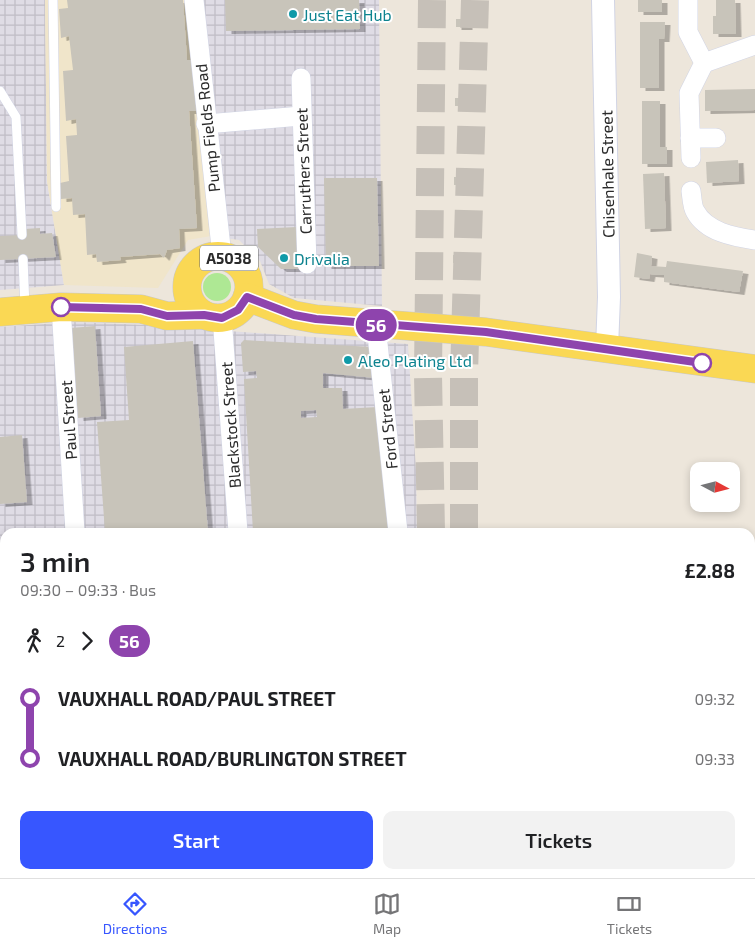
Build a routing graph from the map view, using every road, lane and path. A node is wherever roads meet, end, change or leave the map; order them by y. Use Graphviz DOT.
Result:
graph roads {
  1 [pos="53,0"];
  2 [pos="194,0"];
  3 [pos="603,0"];
  4 [pos="688,0"];
  5 [pos="755,45"];
  6 [pos="704,64"];
  7 [pos="300,78"];
  8 [pos="0,92"];
  9 [pos="301,116"];
  10 [pos="206,124"];
  11 [pos="690,138"];
  12 [pos="716,138"];
  13 [pos="691,158"];
  14 [pos="691,191"];
  15 [pos="56,207"];
  16 [pos="22,235"];
  17 [pos="755,240"];
  18 [pos="222,256"];
  19 [pos="23,259"];
  20 [pos="307,264"];
  21 [pos="189,275"];
  22 [pos="247,297"];
  23 [pos="60,307"];
  24 [pos="141,309"];
  25 [pos="13,311"];
  26 [pos="213,316"];
  27 [pos="376,325"];
  28 [pos="607,348"];
  29 [pos="755,369"];
  30 [pos="75,528"];
  31 [pos="238,528"];
  32 [pos="398,528"];
  1 -- 15 [label="lane"];
  2 -- 10 [label="street, Pump Fields Road"];
  3 -- 28 [label="street, Chisenhale Street"];
  4 -- 6 [label="street"];
  5 -- 6 [label="street"];
  6 -- 11 [label="street"];
  7 -- 9 [label="street, Carruthers Street"];
  8 -- 16 [label="lane"];
  9 -- 10 [label="street"];
  9 -- 20 [label="street, Carruthers Street"];
  10 -- 18 [label="street, Pump Fields Road"];
  11 -- 12 [label="street"];
  11 -- 13 [label="street"];
  14 -- 17 [label="street"];
  18 -- 21 [label="main road, A5038"];
  18 -- 22 [label="main road, A5038"];
  19 -- 25 [label="lane"];
  21 -- 24 [label="main road, A5038"];
  21 -- 26 [label="main road, A5038"];
  22 -- 26 [label="main road"];
  22 -- 27 [label="main road"];
  23 -- 24 [label="main road, A5038"];
  23 -- 25 [label="main road, A5038"];
  23 -- 30 [label="street, Paul Street"];
  24 -- 26 [label="main road, A5038"];
  26 -- 31 [label="street, Blackstock Street"];
  27 -- 28 [label="main road"];
  27 -- 32 [label="street, Ford Street"];
  28 -- 29 [label="main road"];
}
